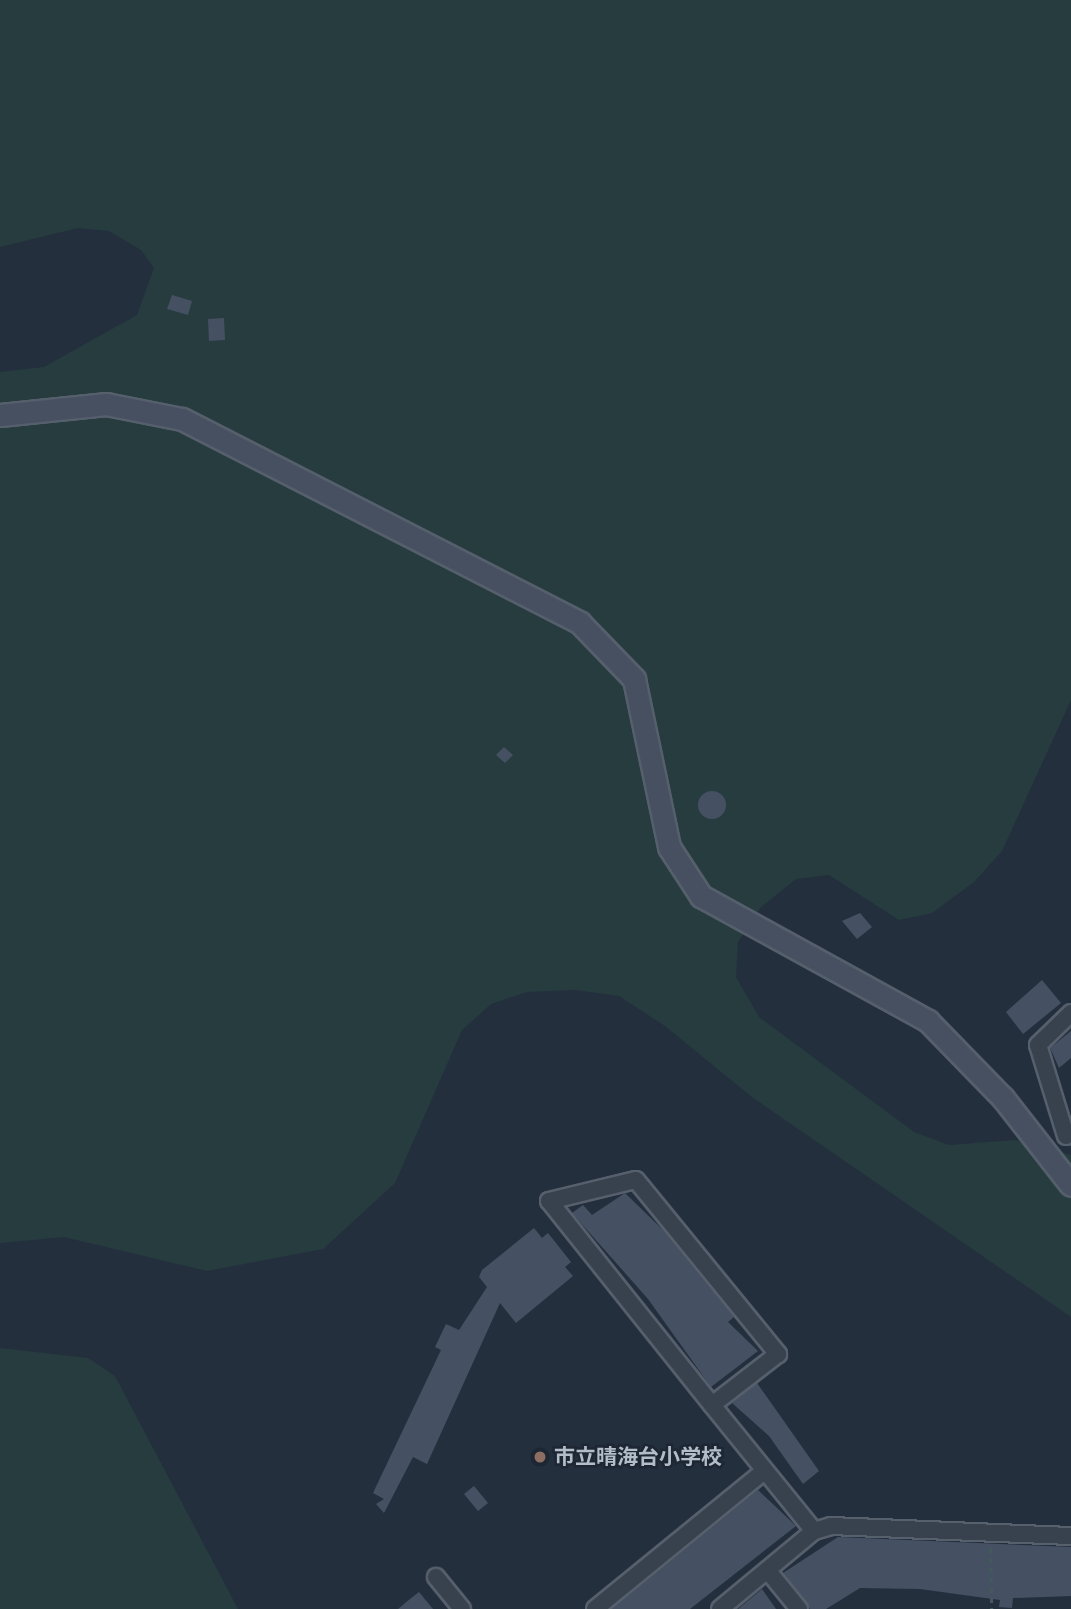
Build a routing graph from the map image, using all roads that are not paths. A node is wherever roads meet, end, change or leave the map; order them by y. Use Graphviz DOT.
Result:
graph roads {
  1 [pos="0,415"];
  2 [pos="1071,1013"];
  3 [pos="1069,1135"];
  4 [pos="1046,1150"];
  5 [pos="1071,1185"];
  6 [pos="712,1405"];
  7 [pos="763,1472"];
  8 [pos="814,1531"];
  9 [pos="1071,1536"];
  10 [pos="768,1571"];
  11 [pos="436,1577"];
  12 [pos="462,1609"];
  13 [pos="595,1609"];
  14 [pos="720,1609"];
  15 [pos="799,1609"];
  1 -- 4 [label="street"];
  2 -- 3 [label="street"];
  3 -- 4 [label="street"];
  4 -- 5 [label="street"];
  6 -- 6 [label="street"];
  6 -- 7 [label="street"];
  7 -- 8 [label="street"];
  7 -- 13 [label="street"];
  8 -- 9 [label="street"];
  8 -- 10 [label="street"];
  10 -- 14 [label="street"];
  10 -- 15 [label="street"];
  11 -- 12 [label="street"];
}
